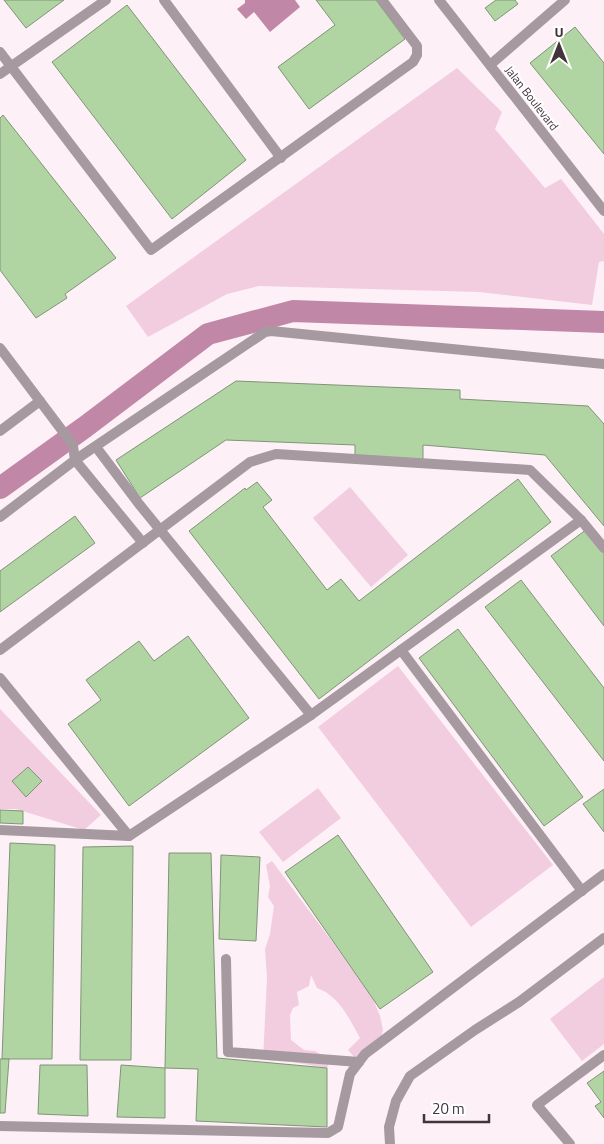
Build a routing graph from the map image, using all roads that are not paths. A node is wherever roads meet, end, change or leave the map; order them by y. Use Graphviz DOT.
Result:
graph roads {
  1 [pos="106,0"];
  2 [pos="164,0"];
  3 [pos="382,0"];
  4 [pos="439,0"];
  5 [pos="565,0"];
  6 [pos="0,52"];
  7 [pos="490,65"];
  8 [pos="11,66"];
  9 [pos="0,74"];
  10 [pos="281,158"];
  11 [pos="604,211"];
  12 [pos="0,348"];
  13 [pos="604,364"];
  14 [pos="40,400"];
  15 [pos="0,431"];
  16 [pos="71,444"];
  17 [pos="96,446"];
  18 [pos="75,460"];
  19 [pos="0,517"];
  20 [pos="581,520"];
  21 [pos="161,530"];
  22 [pos="143,543"];
  23 [pos="604,548"];
  24 [pos="0,650"];
  25 [pos="401,650"];
  26 [pos="0,678"];
  27 [pos="311,715"];
  28 [pos="0,830"];
  29 [pos="129,836"];
  30 [pos="604,874"];
  31 [pos="582,891"];
  32 [pos="604,938"];
  33 [pos="226,959"];
  34 [pos="604,1055"];
  35 [pos="358,1062"];
  36 [pos="0,1126"];
  37 [pos="390,1144"];
  38 [pos="570,1144"];
  1 -- 8 [label="street"];
  2 -- 10 [label="street"];
  3 -- 10 [label="street"];
  4 -- 7 [label="street, Jalan Boulevard"];
  5 -- 7 [label="street"];
  6 -- 8 [label="street"];
  7 -- 11 [label="street, Jalan Boulevard"];
  8 -- 9 [label="street"];
  8 -- 10 [label="street"];
  12 -- 14 [label="street"];
  13 -- 17 [label="street"];
  14 -- 15 [label="street"];
  14 -- 16 [label="street"];
  16 -- 17 [label="street"];
  16 -- 18 [label="street"];
  17 -- 18 [label="street"];
  17 -- 21 [label="street"];
  18 -- 19 [label="street"];
  18 -- 22 [label="street"];
  20 -- 21 [label="street"];
  20 -- 23 [label="street"];
  20 -- 25 [label="street"];
  21 -- 22 [label="street"];
  21 -- 27 [label="street"];
  22 -- 24 [label="street"];
  25 -- 27 [label="street"];
  25 -- 31 [label="street"];
  26 -- 29 [label="street"];
  27 -- 29 [label="street"];
  28 -- 29 [label="street"];
  30 -- 31 [label="street"];
  31 -- 35 [label="street"];
  32 -- 37 [label="street"];
  33 -- 35 [label="street"];
  34 -- 38 [label="street"];
  35 -- 36 [label="street"];
}
